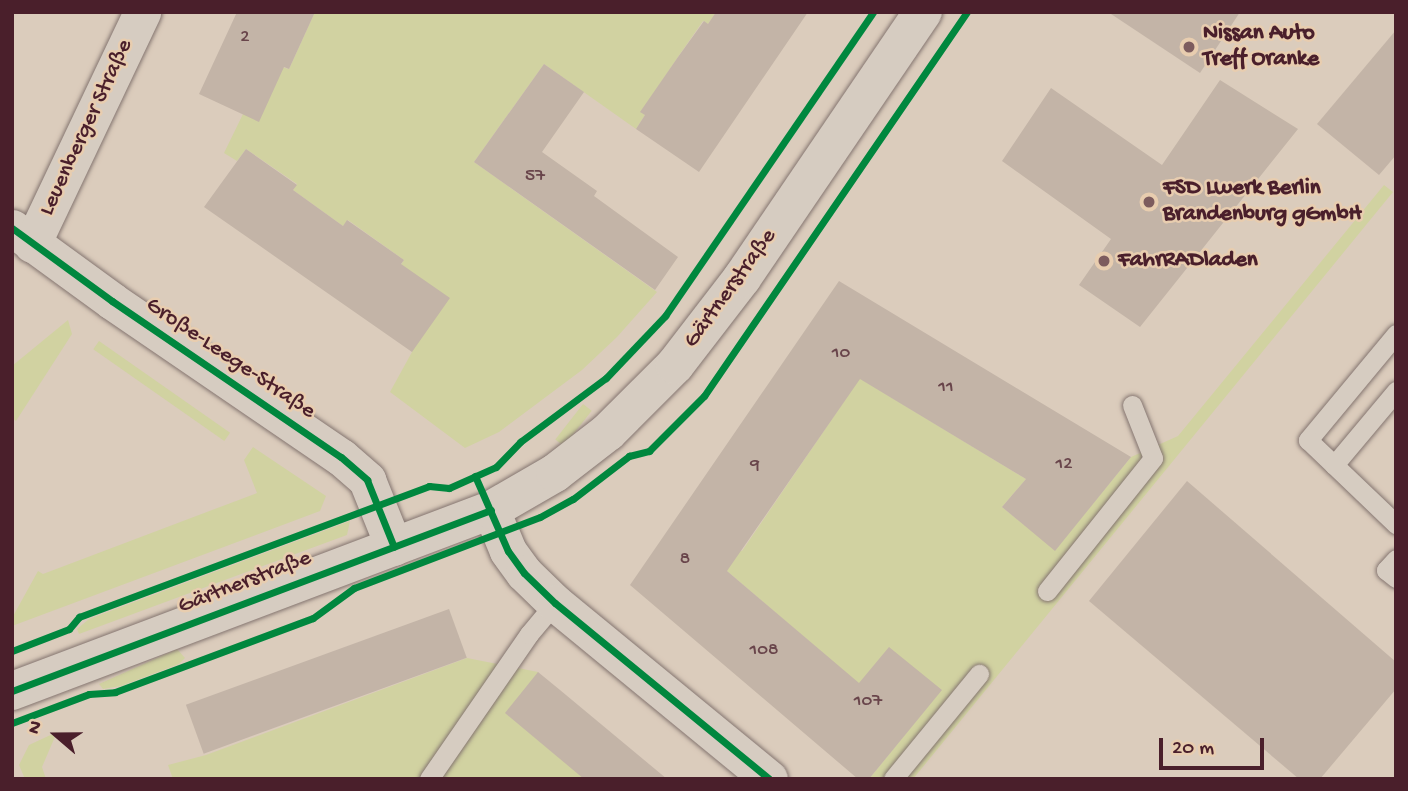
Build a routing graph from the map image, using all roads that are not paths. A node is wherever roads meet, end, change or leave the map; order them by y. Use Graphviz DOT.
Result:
graph roads {
  1 [pos="142,12"];
  2 [pos="923,12"];
  3 [pos="22,236"];
  4 [pos="1396,334"];
  5 [pos="1396,391"];
  6 [pos="1132,405"];
  7 [pos="1334,466"];
  8 [pos="491,510"];
  9 [pos="1396,524"];
  10 [pos="394,547"];
  11 [pos="1396,559"];
  12 [pos="1396,578"];
  13 [pos="1047,591"];
  14 [pos="555,603"];
  15 [pos="979,674"];
  16 [pos="12,691"];
  17 [pos="429,779"];
  18 [pos="769,779"];
  19 [pos="893,779"];
  1 -- 3 [label="street, Leuenberger Straße"];
  2 -- 8 [label="street, Gärtnerstraße"];
  3 -- 10 [label="street, Große-Leege-Straße"];
  4 -- 7 [label="lane"];
  5 -- 7 [label="lane"];
  6 -- 13 [label="lane"];
  7 -- 9 [label="lane"];
  8 -- 10 [label="street, Gärtnerstraße"];
  8 -- 14 [label="street"];
  10 -- 16 [label="street, Gärtnerstraße"];
  11 -- 12 [label="lane"];
  14 -- 17 [label="lane"];
  14 -- 18 [label="street"];
  15 -- 19 [label="lane"];
}
